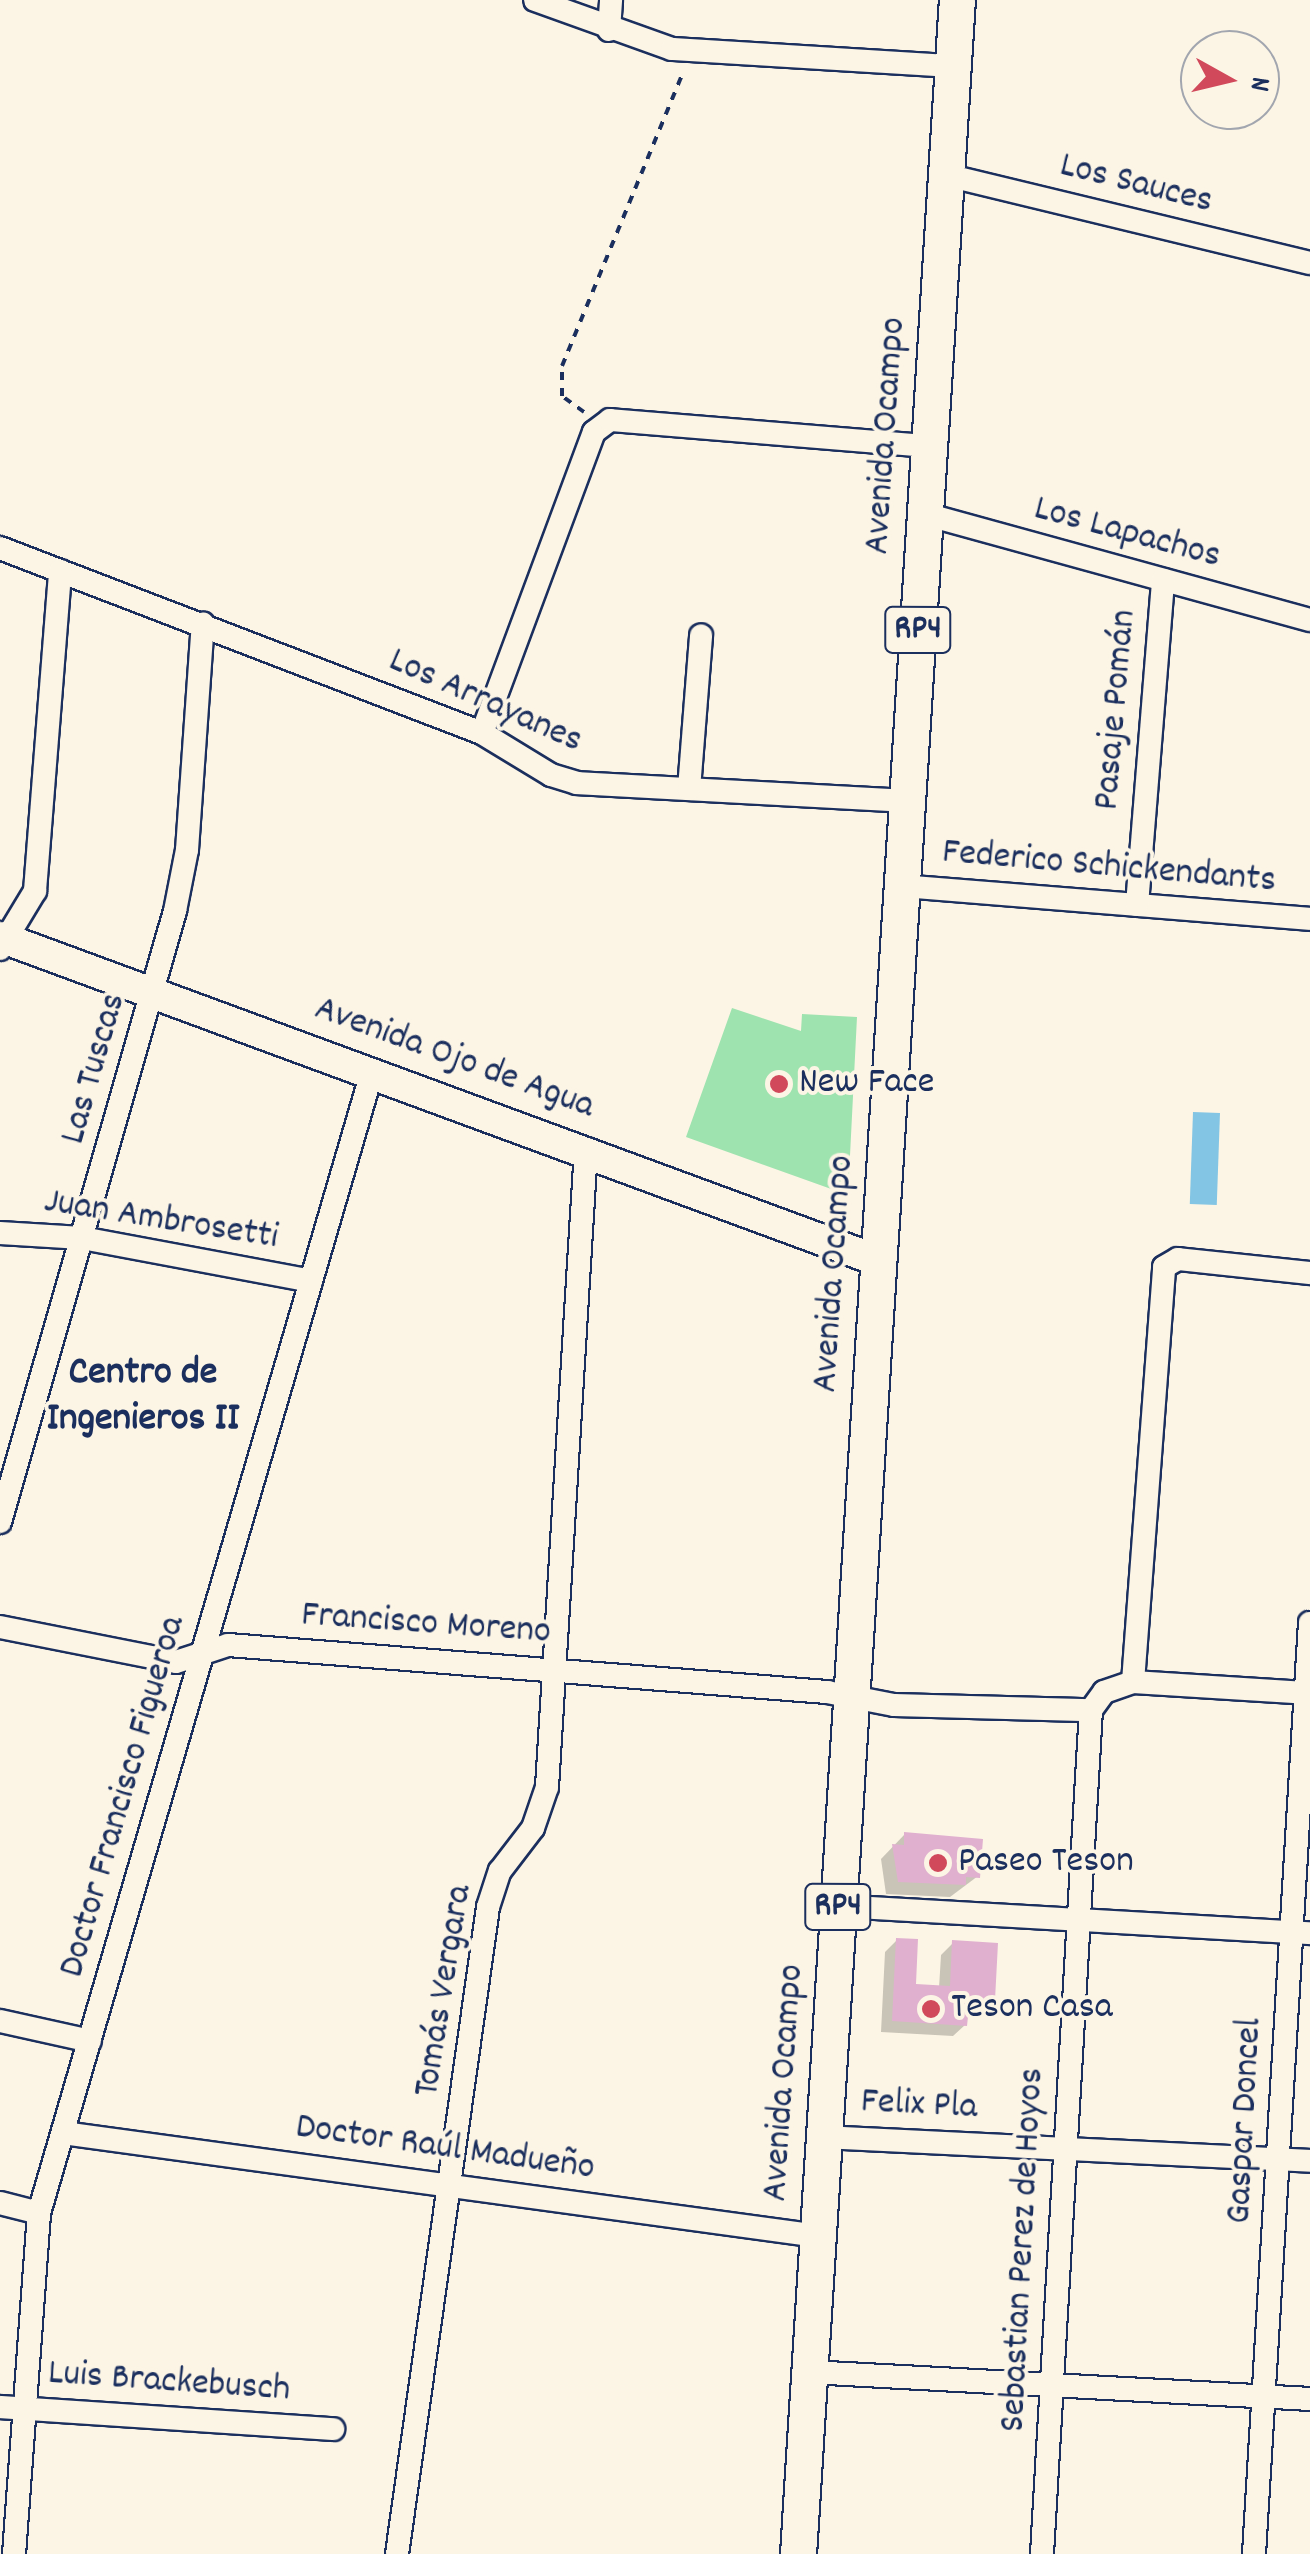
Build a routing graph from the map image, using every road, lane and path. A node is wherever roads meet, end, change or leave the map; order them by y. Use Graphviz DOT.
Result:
graph roads {
  1 [pos="535,0"];
  2 [pos="611,0"];
  3 [pos="957,0"];
  4 [pos="609,30"];
  5 [pos="692,50"];
  6 [pos="953,66"];
  7 [pos="946,175"];
  8 [pos="1310,262"];
  9 [pos="610,420"];
  10 [pos="929,446"];
  11 [pos="925,514"];
  12 [pos="0,548"];
  13 [pos="60,571"];
  14 [pos="1163,580"];
  15 [pos="1310,620"];
  16 [pos="203,624"];
  17 [pos="701,635"];
  18 [pos="482,733"];
  19 [pos="689,789"];
  20 [pos="907,801"];
  21 [pos="902,886"];
  22 [pos="1137,905"];
  23 [pos="1310,919"];
  24 [pos="2,942"];
  25 [pos="154,992"];
  26 [pos="372,1072"];
  27 [pos="586,1150"];
  28 [pos="0,1233"];
  29 [pos="82,1238"];
  30 [pos="879,1261"];
  31 [pos="1310,1273"];
  32 [pos="311,1280"];
  33 [pos="0,1522"];
  34 [pos="1310,1622"];
  35 [pos="0,1626"];
  36 [pos="203,1653"];
  37 [pos="556,1670"];
  38 [pos="1133,1682"];
  39 [pos="1308,1693"];
  40 [pos="852,1696"];
  41 [pos="1092,1710"];
  42 [pos="838,1906"];
  43 [pos="1078,1917"];
  44 [pos="1301,1932"];
  45 [pos="0,2021"];
  46 [pos="90,2041"];
  47 [pos="64,2133"];
  48 [pos="824,2137"];
  49 [pos="1064,2148"];
  50 [pos="1278,2159"];
  51 [pos="1310,2161"];
  52 [pos="452,2186"];
  53 [pos="0,2203"];
  54 [pos="39,2213"];
  55 [pos="818,2236"];
  56 [pos="809,2372"];
  57 [pos="1052,2385"];
  58 [pos="1264,2396"];
  59 [pos="1310,2399"];
  60 [pos="0,2407"];
  61 [pos="24,2409"];
  62 [pos="332,2429"];
  63 [pos="14,2554"];
  64 [pos="397,2554"];
  65 [pos="798,2554"];
  66 [pos="1042,2554"];
  67 [pos="1254,2554"];
  1 -- 4 [label="street"];
  2 -- 4 [label="street"];
  3 -- 6 [label="main road, Avenida Ocampo / RP4"];
  4 -- 5 [label="street"];
  5 -- 6 [label="street"];
  5 -- 9 [label="path"];
  6 -- 7 [label="main road, Avenida Ocampo / RP4"];
  7 -- 8 [label="street, Los Sauces"];
  7 -- 10 [label="main road, Avenida Ocampo / RP4"];
  9 -- 10 [label="street"];
  9 -- 18 [label="street"];
  10 -- 11 [label="main road, Avenida Ocampo / RP4"];
  11 -- 14 [label="street, Los Lapachos"];
  11 -- 20 [label="main road, Avenida Ocampo / RP4"];
  12 -- 13 [label="street, Los Arrayanes"];
  13 -- 16 [label="street, Los Arrayanes"];
  13 -- 24 [label="street"];
  14 -- 15 [label="street, Los Lapachos"];
  14 -- 22 [label="street, Pasaje Pomán"];
  16 -- 18 [label="street, Los Arrayanes"];
  16 -- 25 [label="street, Las Tuscas"];
  17 -- 19 [label="street"];
  18 -- 19 [label="street, Los Arrayanes"];
  19 -- 20 [label="street, Los Arrayanes"];
  20 -- 21 [label="main road, Avenida Ocampo / RP4"];
  21 -- 22 [label="street, Federico Schickendants"];
  21 -- 30 [label="main road, Avenida Ocampo / RP4"];
  22 -- 23 [label="street, Federico Schickendants"];
  24 -- 25 [label="main road, Avenida Ojo de Agua"];
  25 -- 26 [label="main road, Avenida Ojo de Agua"];
  25 -- 29 [label="street, Las Tuscas"];
  26 -- 27 [label="main road, Avenida Ojo de Agua"];
  26 -- 32 [label="street, Doctor Francisco Figueroa"];
  27 -- 30 [label="main road, Avenida Ojo de Agua"];
  27 -- 37 [label="street, Tomás Vergara"];
  28 -- 29 [label="street, Juan Ambrosetti"];
  29 -- 32 [label="street, Juan Ambrosetti"];
  29 -- 33 [label="street, Las Tuscas"];
  30 -- 40 [label="main road, Avenida Ocampo / RP4"];
  31 -- 38 [label="street"];
  32 -- 36 [label="street, Doctor Francisco Figueroa"];
  34 -- 39 [label="street, Gaspar Doncel"];
  35 -- 36 [label="street, Francisco Moreno"];
  36 -- 37 [label="street, Francisco Moreno"];
  36 -- 46 [label="street, Doctor Francisco Figueroa"];
  37 -- 40 [label="street, Francisco Moreno"];
  37 -- 52 [label="street, Tomás Vergara"];
  38 -- 39 [label="street"];
  38 -- 41 [label="street"];
  39 -- 44 [label="street, Gaspar Doncel"];
  40 -- 41 [label="street, Francisco Moreno"];
  40 -- 42 [label="main road, Avenida Ocampo / RP4"];
  41 -- 43 [label="street, Sebastian Perez de Hoyos"];
  42 -- 43 [label="street"];
  42 -- 48 [label="main road, Avenida Ocampo / RP4"];
  43 -- 44 [label="street"];
  43 -- 49 [label="street, Sebastian Perez de Hoyos"];
  44 -- 50 [label="street, Gaspar Doncel"];
  45 -- 46 [label="street"];
  46 -- 47 [label="street, Doctor Francisco Figueroa"];
  47 -- 52 [label="street, Doctor Raúl Madueño"];
  47 -- 54 [label="street, Doctor Francisco Figueroa"];
  48 -- 49 [label="street, Felix Pla"];
  48 -- 55 [label="main road, Avenida Ocampo / RP4"];
  49 -- 50 [label="street, Felix Pla"];
  49 -- 57 [label="street, Sebastian Perez de Hoyos"];
  50 -- 51 [label="street, Felix Pla"];
  50 -- 58 [label="street, Gaspar Doncel"];
  52 -- 55 [label="street, Doctor Raúl Madueño"];
  52 -- 64 [label="street, Tomás Vergara"];
  53 -- 54 [label="street"];
  54 -- 61 [label="street, Doctor Francisco Figueroa"];
  55 -- 56 [label="main road, Avenida Ocampo / RP4"];
  56 -- 57 [label="street"];
  56 -- 65 [label="main road, Avenida Ocampo / RP4"];
  57 -- 58 [label="street"];
  57 -- 66 [label="street, Sebastian Perez de Hoyos"];
  58 -- 59 [label="street"];
  58 -- 67 [label="street, Gaspar Doncel"];
  60 -- 61 [label="street, Luis Brackebusch"];
  61 -- 62 [label="street, Luis Brackebusch"];
  61 -- 63 [label="street, Doctor Francisco Figueroa"];
}
